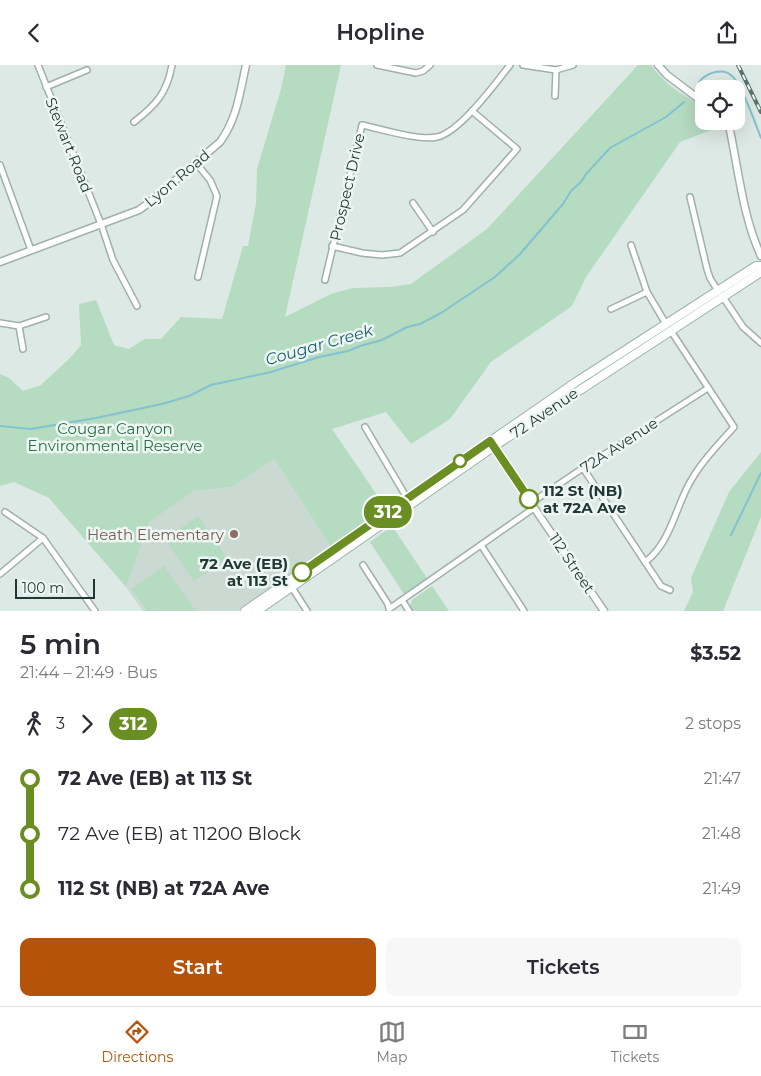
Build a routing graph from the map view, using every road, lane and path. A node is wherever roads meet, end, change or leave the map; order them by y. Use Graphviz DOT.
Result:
graph roads {
  1 [pos="38,65"];
  2 [pos="172,65"];
  3 [pos="246,65"];
  4 [pos="377,65"];
  5 [pos="430,65"];
  6 [pos="510,65"];
  7 [pos="523,65"];
  8 [pos="573,65"];
  9 [pos="658,65"];
  10 [pos="87,70"];
  11 [pos="556,70"];
  12 [pos="46,87"];
  13 [pos="555,96"];
  14 [pos="695,96"];
  15 [pos="472,111"];
  16 [pos="134,122"];
  17 [pos="730,130"];
  18 [pos="196,163"];
  19 [pos="0,165"];
  20 [pos="690,197"];
  21 [pos="413,203"];
  22 [pos="101,224"];
  23 [pos="433,232"];
  24 [pos="631,245"];
  25 [pos="332,246"];
  26 [pos="31,250"];
  27 [pos="761,255"];
  28 [pos="0,262"];
  29 [pos="761,266"];
  30 [pos="761,272"];
  31 [pos="198,277"];
  32 [pos="325,280"];
  33 [pos="647,292"];
  34 [pos="721,294"];
  35 [pos="136,306"];
  36 [pos="611,309"];
  37 [pos="46,317"];
  38 [pos="0,323"];
  39 [pos="19,326"];
  40 [pos="668,328"];
  41 [pos="761,343"];
  42 [pos="23,349"];
  43 [pos="708,388"];
  44 [pos="366,427"];
  45 [pos="491,444"];
  46 [pos="583,467"];
  47 [pos="407,498"];
  48 [pos="533,505"];
  49 [pos="5,512"];
  50 [pos="43,538"];
  51 [pos="480,545"];
  52 [pos="645,562"];
  53 [pos="362,565"];
  54 [pos="0,574"];
  55 [pos="290,584"];
  56 [pos="670,590"];
  57 [pos="402,600"];
  58 [pos="95,611"];
  59 [pos="245,611"];
  60 [pos="257,611"];
  61 [pos="306,611"];
  62 [pos="409,611"];
  63 [pos="524,611"];
  64 [pos="604,611"];
  1 -- 12 [label="street, Stewart Road"];
  2 -- 16 [label="street"];
  3 -- 18 [label="street, Lyon Road"];
  4 -- 5 [label="street"];
  6 -- 15 [label="street, Prospect Drive"];
  7 -- 11 [label="street"];
  8 -- 11 [label="street"];
  9 -- 14 [label="street"];
  10 -- 12 [label="street"];
  11 -- 13 [label="street"];
  12 -- 22 [label="street, Stewart Road"];
  15 -- 23 [label="street"];
  15 -- 25 [label="street, Prospect Drive"];
  17 -- 27 [label="street"];
  18 -- 22 [label="street, Lyon Road"];
  18 -- 31 [label="street"];
  19 -- 26 [label="street"];
  20 -- 34 [label="street"];
  21 -- 23 [label="street"];
  22 -- 26 [label="street, Lyon Road"];
  22 -- 35 [label="street, Stewart Road"];
  23 -- 25 [label="street"];
  24 -- 33 [label="street"];
  25 -- 32 [label="street, Prospect Drive"];
  26 -- 28 [label="street, Lyon Road"];
  29 -- 34 [label="main road, 72 Avenue"];
  30 -- 34 [label="main road, 72 Avenue"];
  33 -- 36 [label="street"];
  33 -- 40 [label="street"];
  34 -- 40 [label="main road, 72 Avenue"];
  34 -- 41 [label="street"];
  37 -- 39 [label="street"];
  38 -- 39 [label="street"];
  39 -- 42 [label="street"];
  40 -- 43 [label="street"];
  40 -- 45 [label="main road, 72 Avenue"];
  43 -- 46 [label="street, 72A Avenue"];
  43 -- 52 [label="street"];
  44 -- 47 [label="street"];
  45 -- 47 [label="main road, 72 Avenue"];
  45 -- 48 [label="street, 112 Street"];
  45 -- 55 [label="main road, 72 Avenue"];
  46 -- 48 [label="street, 72A Avenue"];
  46 -- 52 [label="street"];
  47 -- 55 [label="main road, 72 Avenue"];
  48 -- 51 [label="street, 72A Avenue"];
  48 -- 64 [label="street, 112 Street"];
  49 -- 50 [label="street"];
  50 -- 54 [label="street"];
  50 -- 58 [label="street"];
  51 -- 57 [label="street, 72A Avenue"];
  51 -- 63 [label="street"];
  52 -- 56 [label="street"];
  53 -- 57 [label="street, 72A Avenue"];
  55 -- 59 [label="main road, 72 Avenue"];
  55 -- 60 [label="main road, 72 Avenue"];
  55 -- 61 [label="street"];
  57 -- 62 [label="street"];
}
